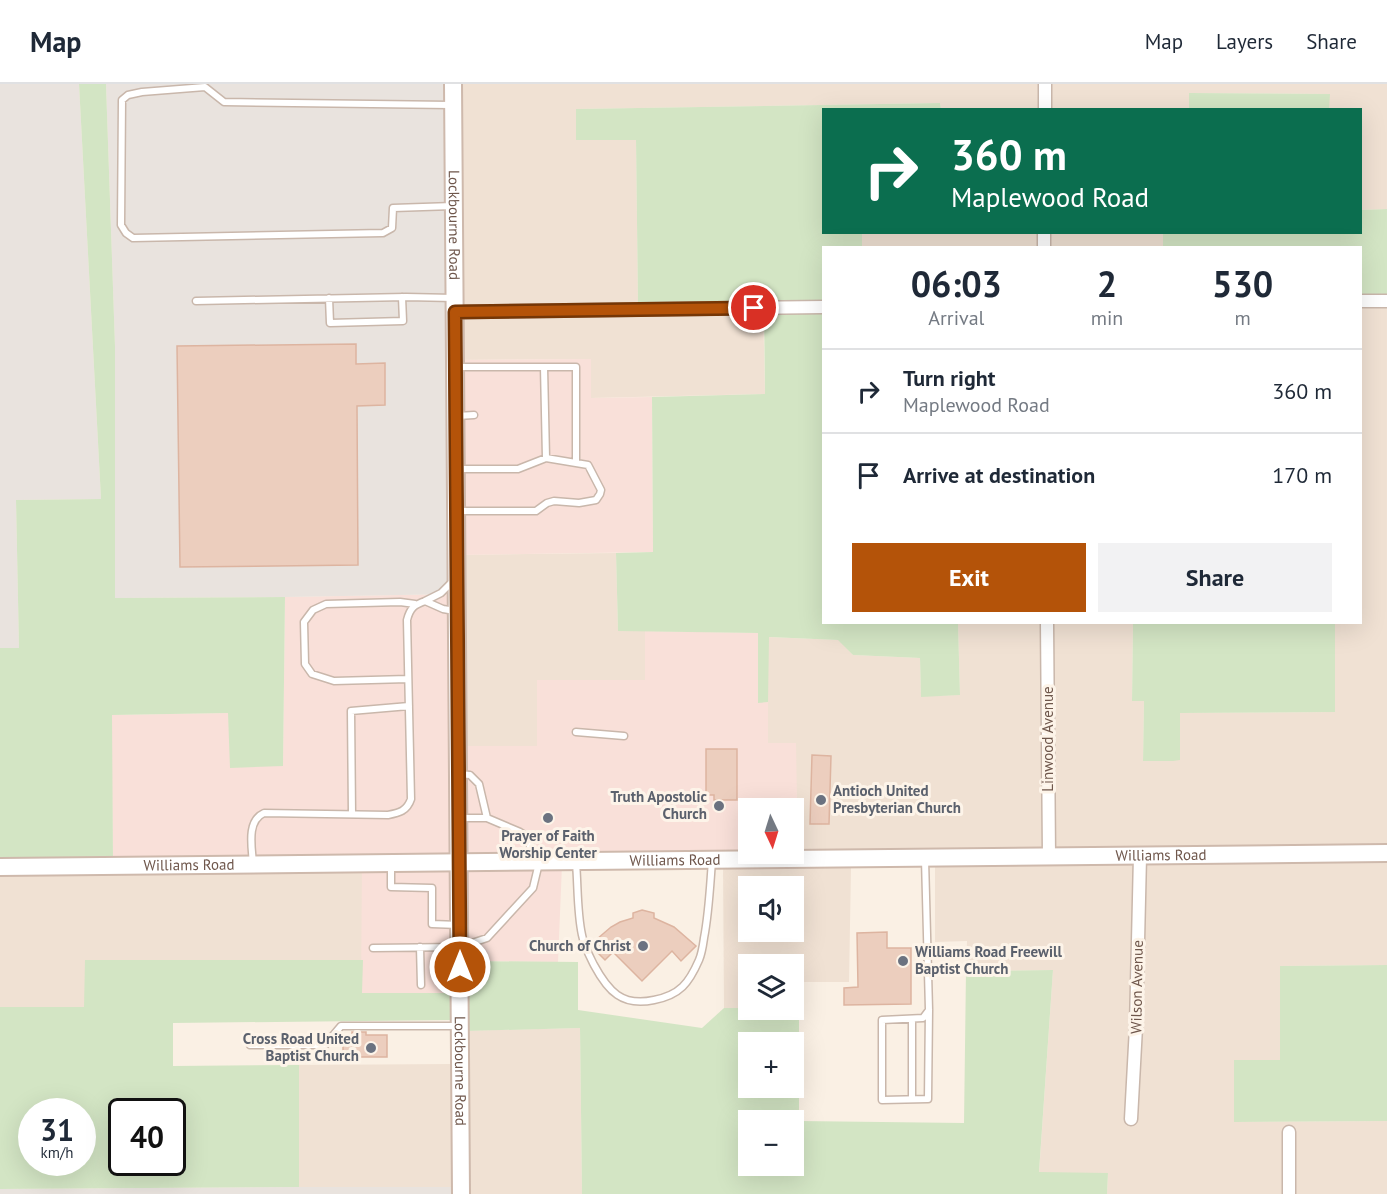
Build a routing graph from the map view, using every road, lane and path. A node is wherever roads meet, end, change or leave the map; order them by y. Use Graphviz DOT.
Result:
graph roads {
  1 [pos="453,84"];
  2 [pos="1045,84"];
  3 [pos="453,105"];
  4 [pos="1046,108"];
  5 [pos="454,206"];
  6 [pos="402,297"];
  7 [pos="328,298"];
  8 [pos="196,301"];
  9 [pos="1362,301"];
  10 [pos="1387,301"];
  11 [pos="455,305"];
  12 [pos="822,307"];
  13 [pos="455,367"];
  14 [pos="544,367"];
  15 [pos="474,415"];
  16 [pos="455,416"];
  17 [pos="546,458"];
  18 [pos="576,462"];
  19 [pos="456,469"];
  20 [pos="457,511"];
  21 [pos="457,578"];
  22 [pos="425,601"];
  23 [pos="415,604"];
  24 [pos="457,612"];
  25 [pos="1047,624"];
  26 [pos="408,679"];
  27 [pos="409,706"];
  28 [pos="576,732"];
  29 [pos="624,736"];
  30 [pos="458,774"];
  31 [pos="352,814"];
  32 [pos="459,818"];
  33 [pos="487,818"];
  34 [pos="1387,853"];
  35 [pos="1049,856"];
  36 [pos="1140,856"];
  37 [pos="925,858"];
  38 [pos="712,860"];
  39 [pos="534,862"];
  40 [pos="576,862"];
  41 [pos="391,863"];
  42 [pos="459,863"];
  43 [pos="253,865"];
  44 [pos="0,867"];
  45 [pos="460,925"];
  46 [pos="420,947"];
  47 [pos="460,947"];
  48 [pos="373,948"];
  49 [pos="421,985"];
  50 [pos="929,1010"];
  51 [pos="912,1019"];
  52 [pos="460,1026"];
  53 [pos="250,1045"];
  54 [pos="912,1099"];
  55 [pos="1131,1119"];
  56 [pos="1289,1132"];
  57 [pos="461,1194"];
  58 [pos="1289,1194"];
  1 -- 3 [label="main road, Lockbourne Road"];
  2 -- 4 [label="street"];
  3 -- 5 [label="main road, Lockbourne Road"];
  3 -- 5 [label="lane"];
  5 -- 11 [label="main road, Lockbourne Road"];
  6 -- 7 [label="lane"];
  6 -- 7 [label="lane"];
  6 -- 11 [label="lane"];
  7 -- 8 [label="lane"];
  9 -- 10 [label="street"];
  11 -- 12 [label="street"];
  11 -- 13 [label="main road, Lockbourne Road"];
  13 -- 14 [label="lane"];
  13 -- 16 [label="main road, Lockbourne Road"];
  14 -- 17 [label="lane"];
  14 -- 18 [label="lane"];
  15 -- 16 [label="lane"];
  16 -- 19 [label="main road, Lockbourne Road"];
  17 -- 18 [label="lane"];
  17 -- 19 [label="lane"];
  18 -- 20 [label="lane"];
  19 -- 20 [label="main road, Lockbourne Road"];
  20 -- 21 [label="main road, Lockbourne Road"];
  21 -- 22 [label="lane"];
  21 -- 24 [label="main road, Lockbourne Road"];
  22 -- 23 [label="lane"];
  22 -- 24 [label="lane"];
  23 -- 26 [label="lane"];
  23 -- 26 [label="lane"];
  24 -- 30 [label="main road, Lockbourne Road"];
  25 -- 35 [label="street, Linwood Avenue"];
  26 -- 27 [label="lane"];
  27 -- 31 [label="lane"];
  27 -- 31 [label="lane"];
  28 -- 29 [label="lane"];
  30 -- 32 [label="main road, Lockbourne Road"];
  30 -- 33 [label="lane"];
  31 -- 43 [label="lane"];
  32 -- 33 [label="lane"];
  32 -- 42 [label="main road, Lockbourne Road"];
  33 -- 39 [label="lane"];
  34 -- 36 [label="main road, Williams Road"];
  35 -- 36 [label="main road, Williams Road"];
  35 -- 37 [label="main road, Williams Road"];
  36 -- 55 [label="street, Wilson Avenue"];
  37 -- 38 [label="main road, Williams Road"];
  37 -- 50 [label="lane"];
  38 -- 40 [label="main road, Williams Road"];
  38 -- 40 [label="lane"];
  39 -- 40 [label="main road, Williams Road"];
  39 -- 42 [label="main road, Williams Road"];
  39 -- 47 [label="lane"];
  41 -- 42 [label="main road, Williams Road"];
  41 -- 43 [label="main road, Williams Road"];
  41 -- 45 [label="lane"];
  42 -- 45 [label="main road, Lockbourne Road"];
  43 -- 44 [label="main road, Williams Road"];
  45 -- 47 [label="main road, Lockbourne Road"];
  46 -- 47 [label="lane"];
  46 -- 48 [label="lane"];
  46 -- 49 [label="lane"];
  47 -- 52 [label="main road, Lockbourne Road"];
  50 -- 51 [label="lane"];
  50 -- 54 [label="lane"];
  51 -- 54 [label="lane"];
  51 -- 54 [label="lane"];
  52 -- 53 [label="lane"];
  52 -- 57 [label="main road, Lockbourne Road"];
  56 -- 58 [label="street"];
}
